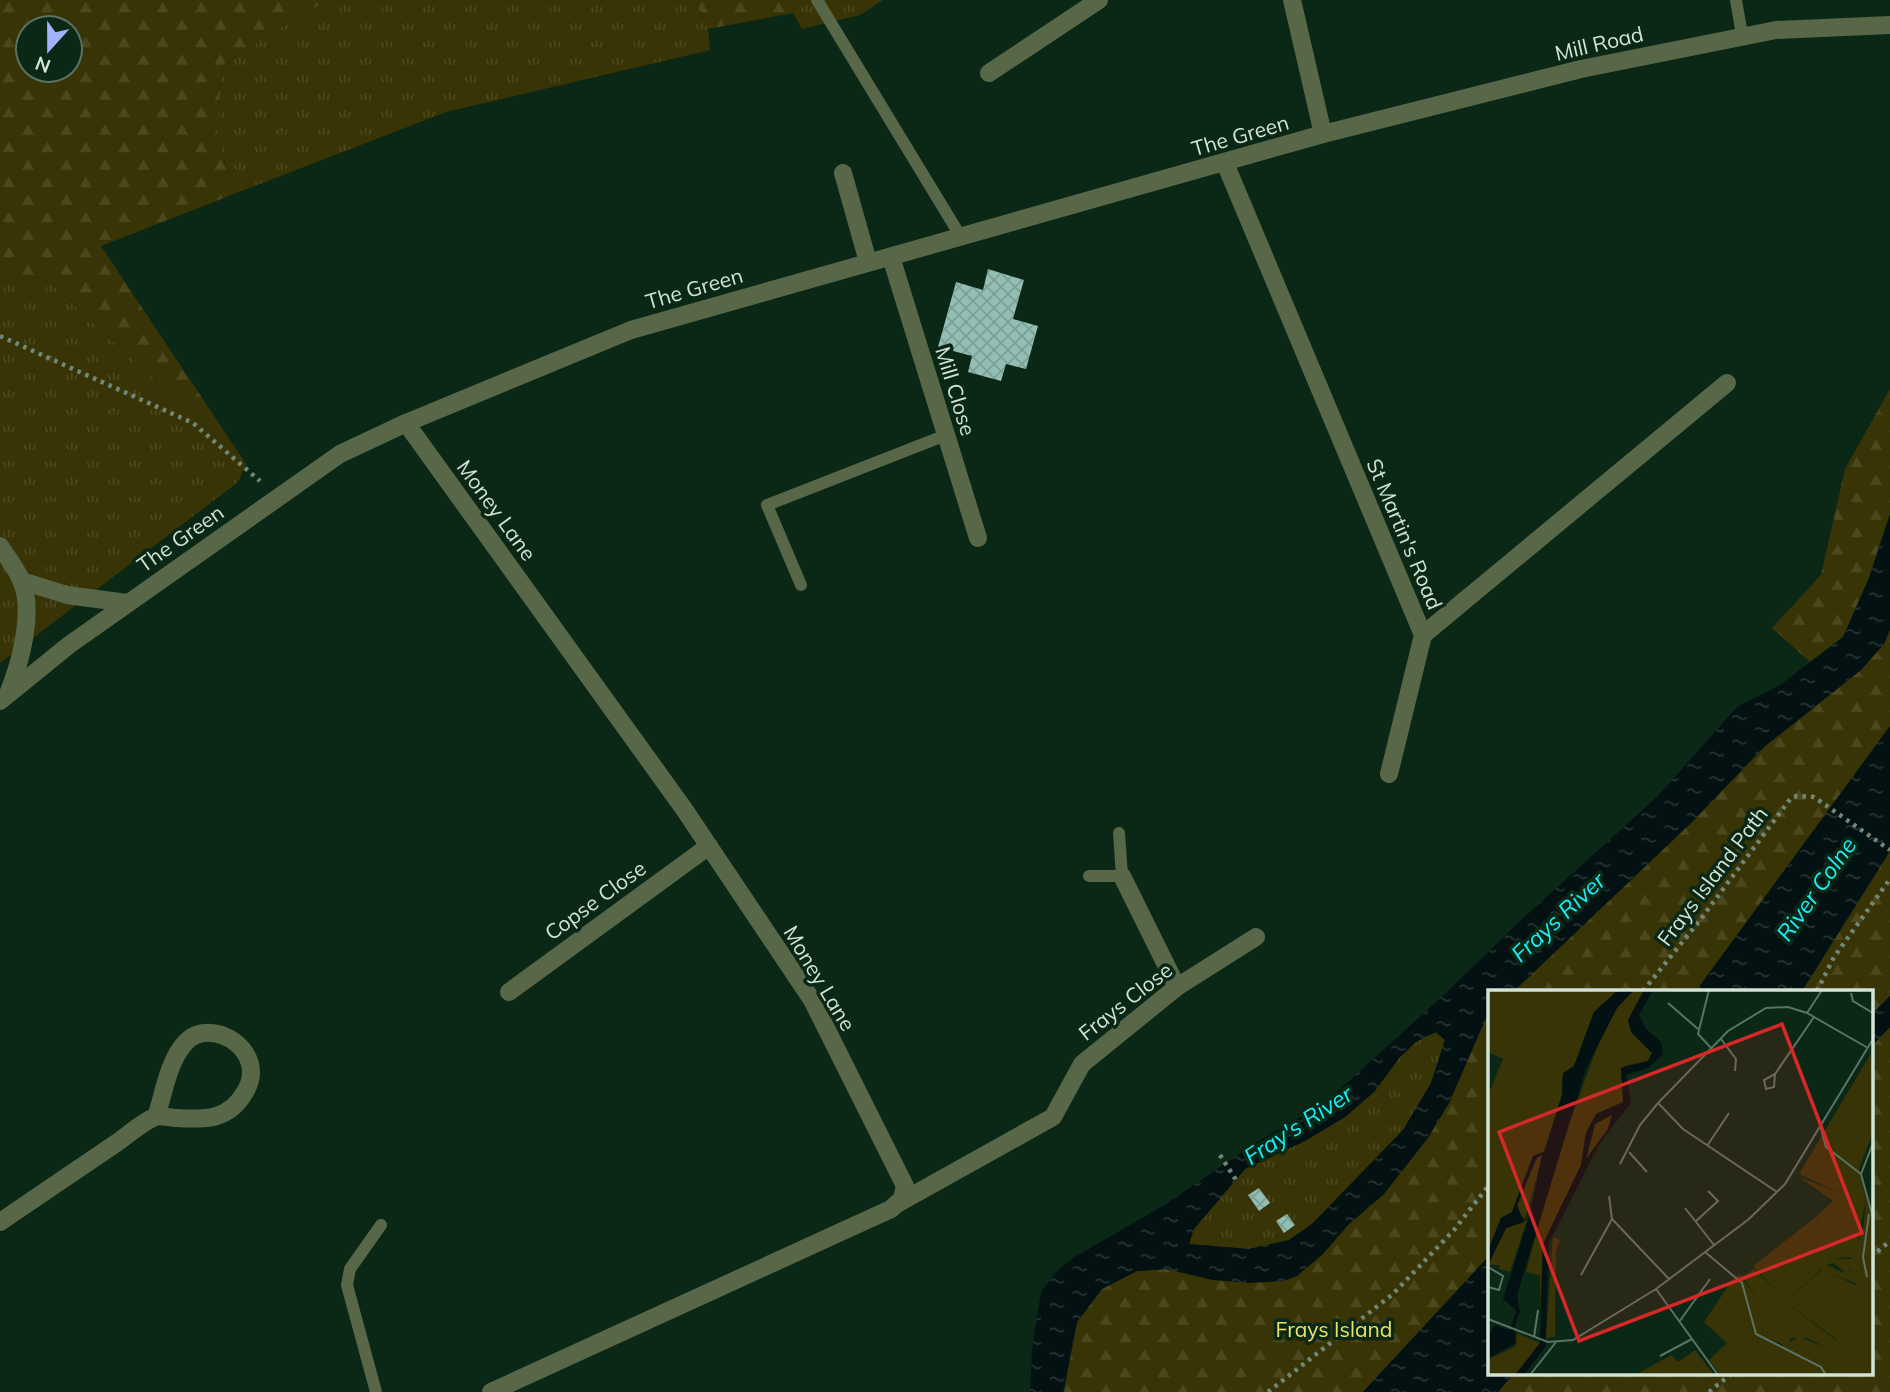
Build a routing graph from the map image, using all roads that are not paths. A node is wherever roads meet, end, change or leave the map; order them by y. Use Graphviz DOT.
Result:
graph roads {
  1 [pos="817,0"];
  2 [pos="1099,0"];
  3 [pos="1292,0"];
  4 [pos="1736,0"];
  5 [pos="1890,25"];
  6 [pos="1742,35"];
  7 [pos="989,73"];
  8 [pos="1324,134"];
  9 [pos="1225,163"];
  10 [pos="843,173"];
  11 [pos="961,237"];
  12 [pos="891,257"];
  13 [pos="869,262"];
  14 [pos="1727,383"];
  15 [pos="407,423"];
  16 [pos="946,435"];
  17 [pos="978,538"];
  18 [pos="0,546"];
  19 [pos="22,581"];
  20 [pos="802,585"];
  21 [pos="127,603"];
  22 [pos="1423,635"];
  23 [pos="4,697"];
  24 [pos="1389,774"];
  25 [pos="1119,833"];
  26 [pos="709,846"];
  27 [pos="1089,876"];
  28 [pos="1122,876"];
  29 [pos="1256,937"];
  30 [pos="1177,988"];
  31 [pos="509,992"];
  32 [pos="156,1117"];
  33 [pos="897,1204"];
  34 [pos="0,1223"];
  35 [pos="381,1225"];
  36 [pos="376,1392"];
  37 [pos="491,1392"];
  1 -- 11 [label="lane"];
  2 -- 7 [label="street"];
  3 -- 8 [label="street"];
  4 -- 6 [label="lane"];
  5 -- 6 [label="street, Mill Road"];
  6 -- 8 [label="street, Mill Road"];
  8 -- 9 [label="street, The Green"];
  9 -- 11 [label="street, The Green"];
  9 -- 22 [label="street, St Martin's Road"];
  10 -- 13 [label="street"];
  11 -- 12 [label="street, The Green"];
  12 -- 13 [label="street, The Green"];
  12 -- 16 [label="street, Mill Close"];
  13 -- 15 [label="street, The Green"];
  14 -- 22 [label="street, St Martin's Road"];
  15 -- 21 [label="street, The Green"];
  15 -- 26 [label="street, Money Lane"];
  16 -- 17 [label="street, Mill Close"];
  16 -- 20 [label="lane"];
  18 -- 19 [label="street, The Green"];
  19 -- 21 [label="street"];
  19 -- 23 [label="street, The Green"];
  21 -- 23 [label="street, The Green"];
  22 -- 24 [label="street"];
  25 -- 28 [label="lane"];
  26 -- 31 [label="street, Copse Close"];
  26 -- 33 [label="street, Money Lane"];
  27 -- 28 [label="lane"];
  28 -- 30 [label="street"];
  29 -- 30 [label="street, Frays Close"];
  30 -- 33 [label="street, Frays Close"];
  32 -- 32 [label="street"];
  32 -- 34 [label="street"];
  33 -- 37 [label="street"];
  35 -- 36 [label="lane"];
}
